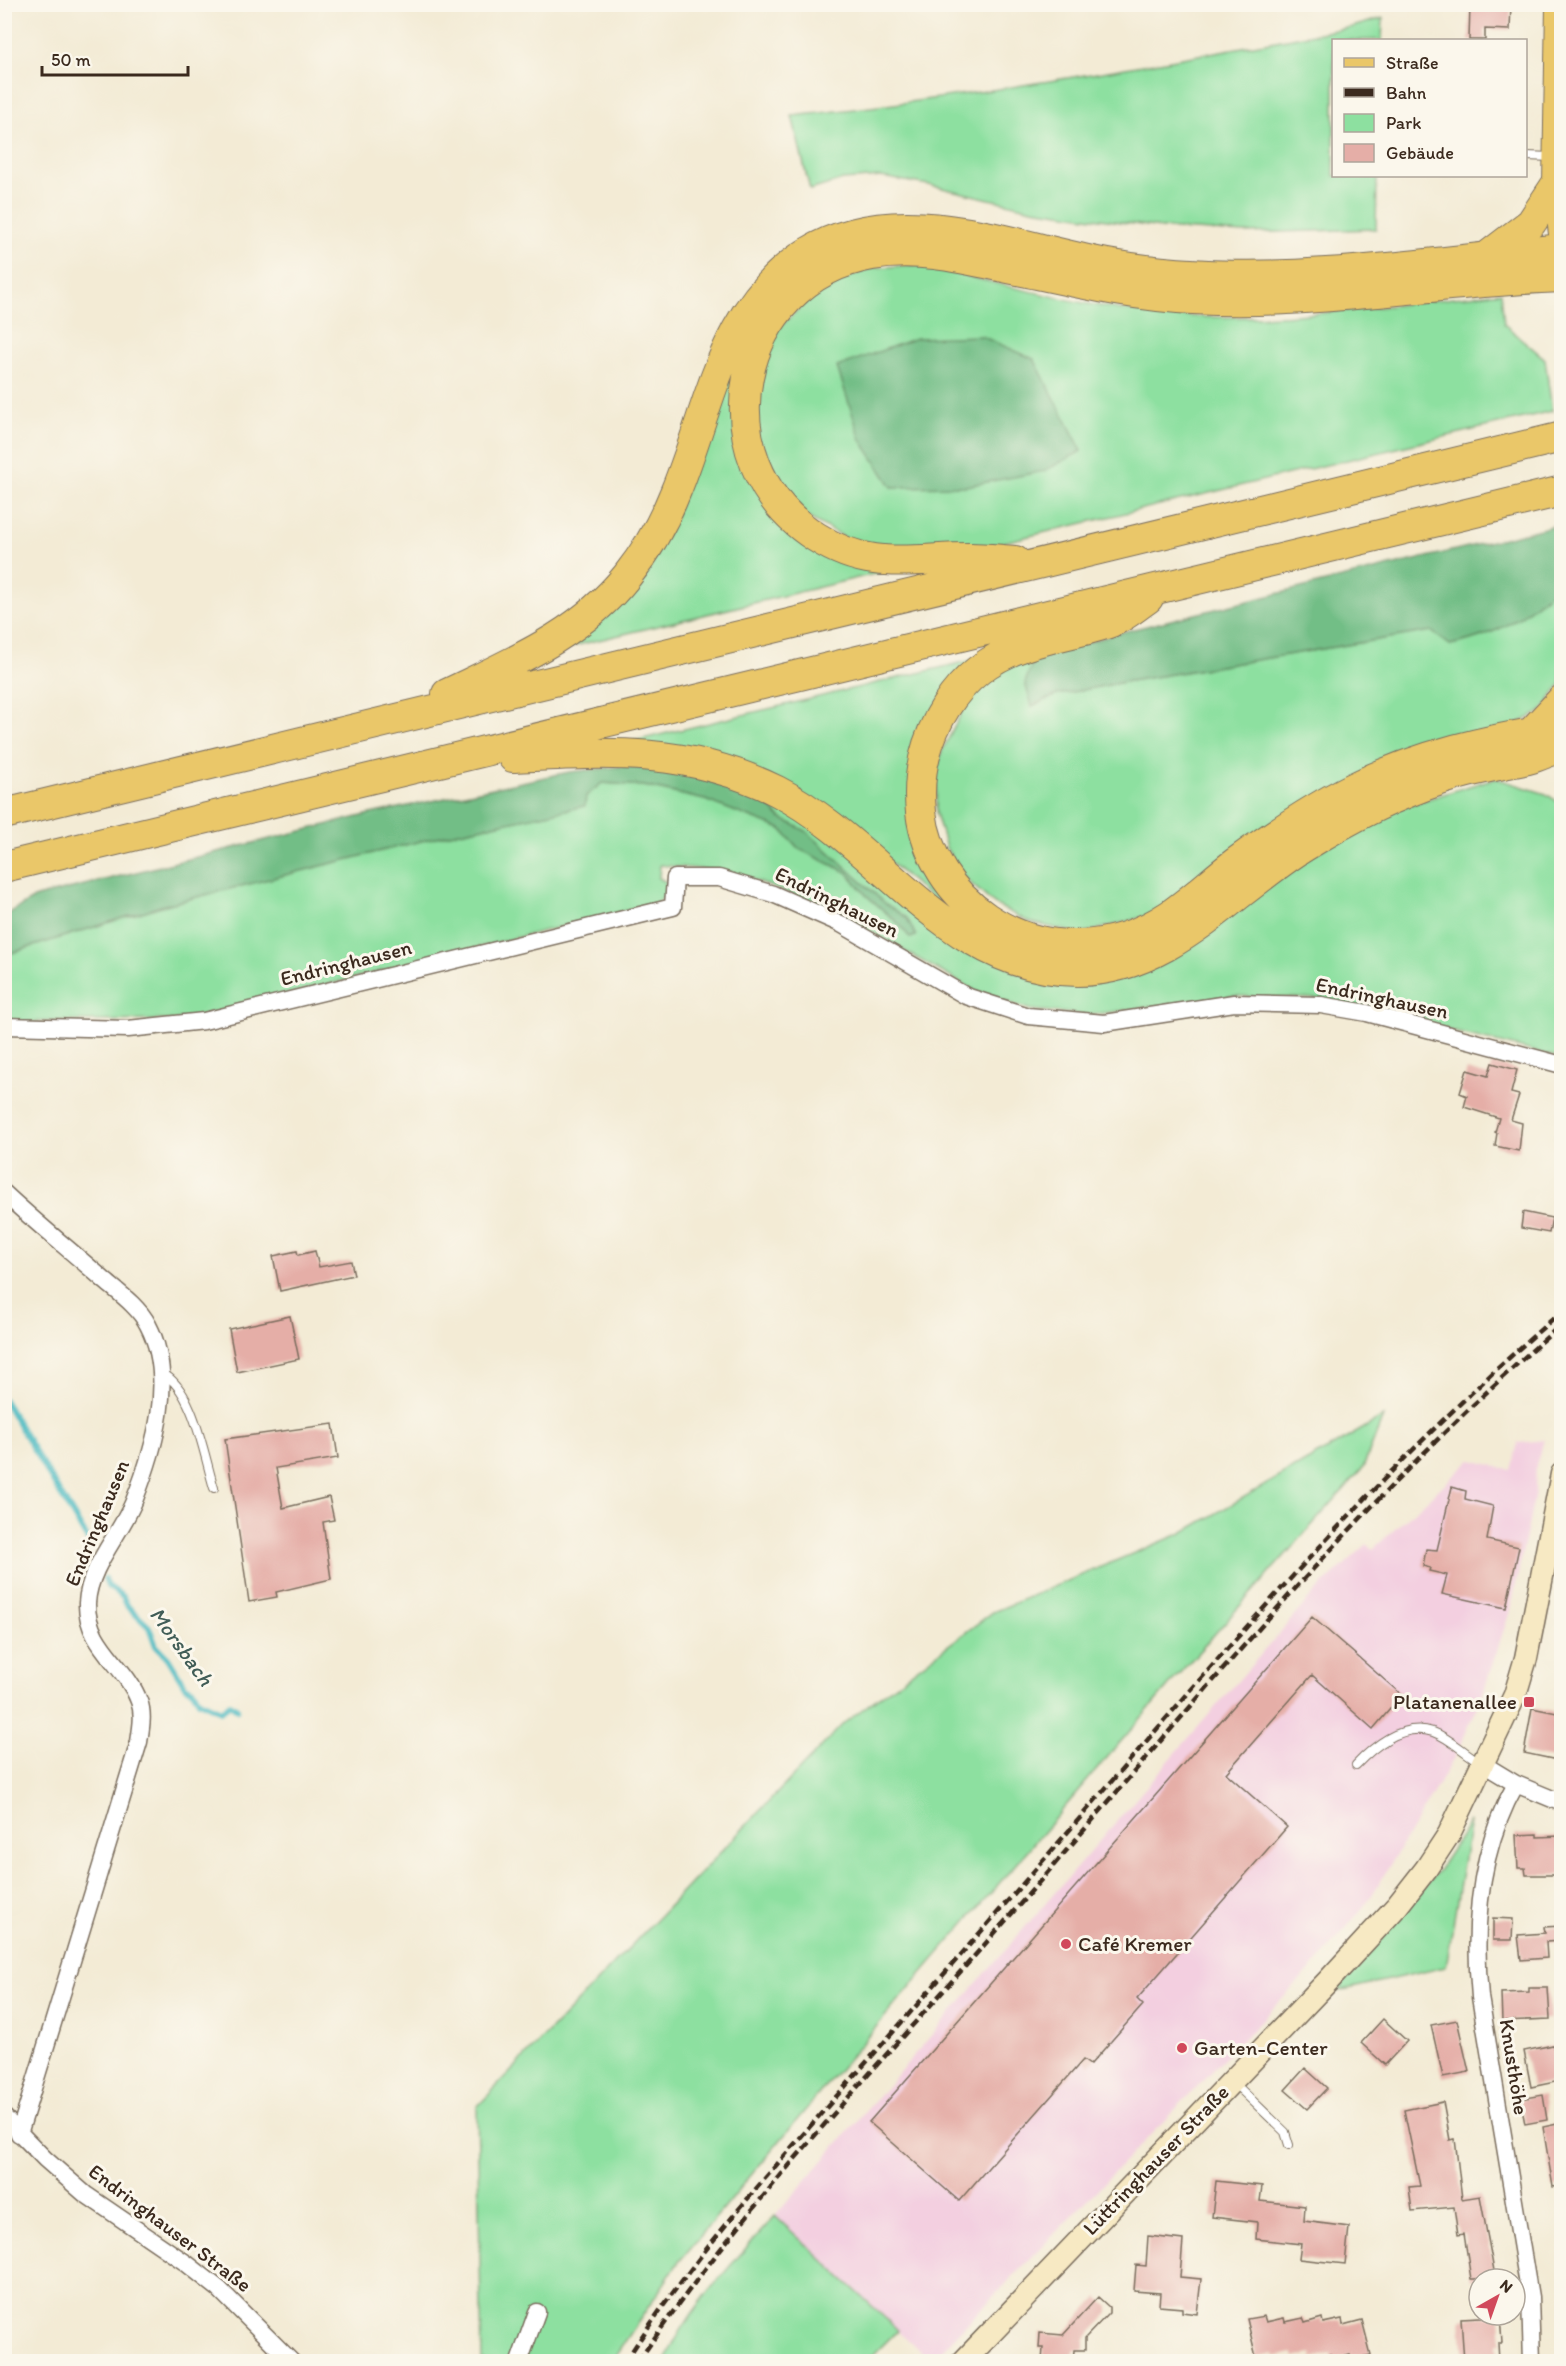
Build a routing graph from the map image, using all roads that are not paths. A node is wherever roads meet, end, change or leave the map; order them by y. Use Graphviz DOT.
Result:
graph roads {
  1 [pos="1559,4"];
  2 [pos="1527,156"];
  3 [pos="1556,171"];
  4 [pos="1562,234"];
  5 [pos="1562,249"];
  6 [pos="1488,256"];
  7 [pos="1562,277"];
  8 [pos="1562,437"];
  9 [pos="1562,491"];
  10 [pos="1042,564"];
  11 [pos="1166,586"];
  12 [pos="1562,700"];
  13 [pos="395,719"];
  14 [pos="1562,728"];
  15 [pos="1531,745"];
  16 [pos="1562,747"];
  17 [pos="1562,760"];
  18 [pos="435,762"];
  19 [pos="4,814"];
  20 [pos="4,867"];
  21 [pos="4,1026"];
  22 [pos="1562,1065"];
  23 [pos="4,1193"];
  24 [pos="161,1373"];
  25 [pos="1562,1474"];
  26 [pos="213,1488"];
  27 [pos="1483,1764"];
  28 [pos="1356,1765"];
  29 [pos="1516,1784"];
  30 [pos="1562,1803"];
  31 [pos="1232,2081"];
  32 [pos="4,2117"];
  33 [pos="19,2134"];
  34 [pos="1289,2145"];
  35 [pos="537,2312"];
  36 [pos="292,2361"];
  37 [pos="519,2361"];
  38 [pos="963,2361"];
  39 [pos="1532,2361"];
  1 -- 3 [label="main road"];
  2 -- 3 [label="lane"];
  3 -- 4 [label="main road"];
  3 -- 6 [label="highway"];
  5 -- 6 [label="highway"];
  6 -- 13 [label="highway"];
  7 -- 10 [label="highway"];
  8 -- 10 [label="highway"];
  9 -- 11 [label="highway"];
  10 -- 13 [label="highway"];
  11 -- 15 [label="highway"];
  11 -- 18 [label="highway"];
  12 -- 15 [label="highway"];
  13 -- 19 [label="highway"];
  14 -- 15 [label="highway"];
  15 -- 16 [label="highway"];
  15 -- 17 [label="highway"];
  15 -- 18 [label="highway"];
  18 -- 20 [label="highway"];
  21 -- 22 [label="street, Endringhausen"];
  23 -- 24 [label="street, Endringhausen"];
  24 -- 26 [label="lane"];
  24 -- 33 [label="street, Endringhausen"];
  25 -- 27 [label="street, Lüttringhauser Straße"];
  27 -- 28 [label="lane"];
  27 -- 29 [label="street"];
  27 -- 31 [label="street, Lüttringhauser Straße"];
  29 -- 30 [label="street"];
  29 -- 39 [label="street, Knusthöhe"];
  31 -- 34 [label="lane"];
  31 -- 38 [label="street, Lüttringhauser Straße"];
  32 -- 33 [label="street"];
  33 -- 36 [label="street, Endringhauser Straße"];
  35 -- 37 [label="street"];
}
